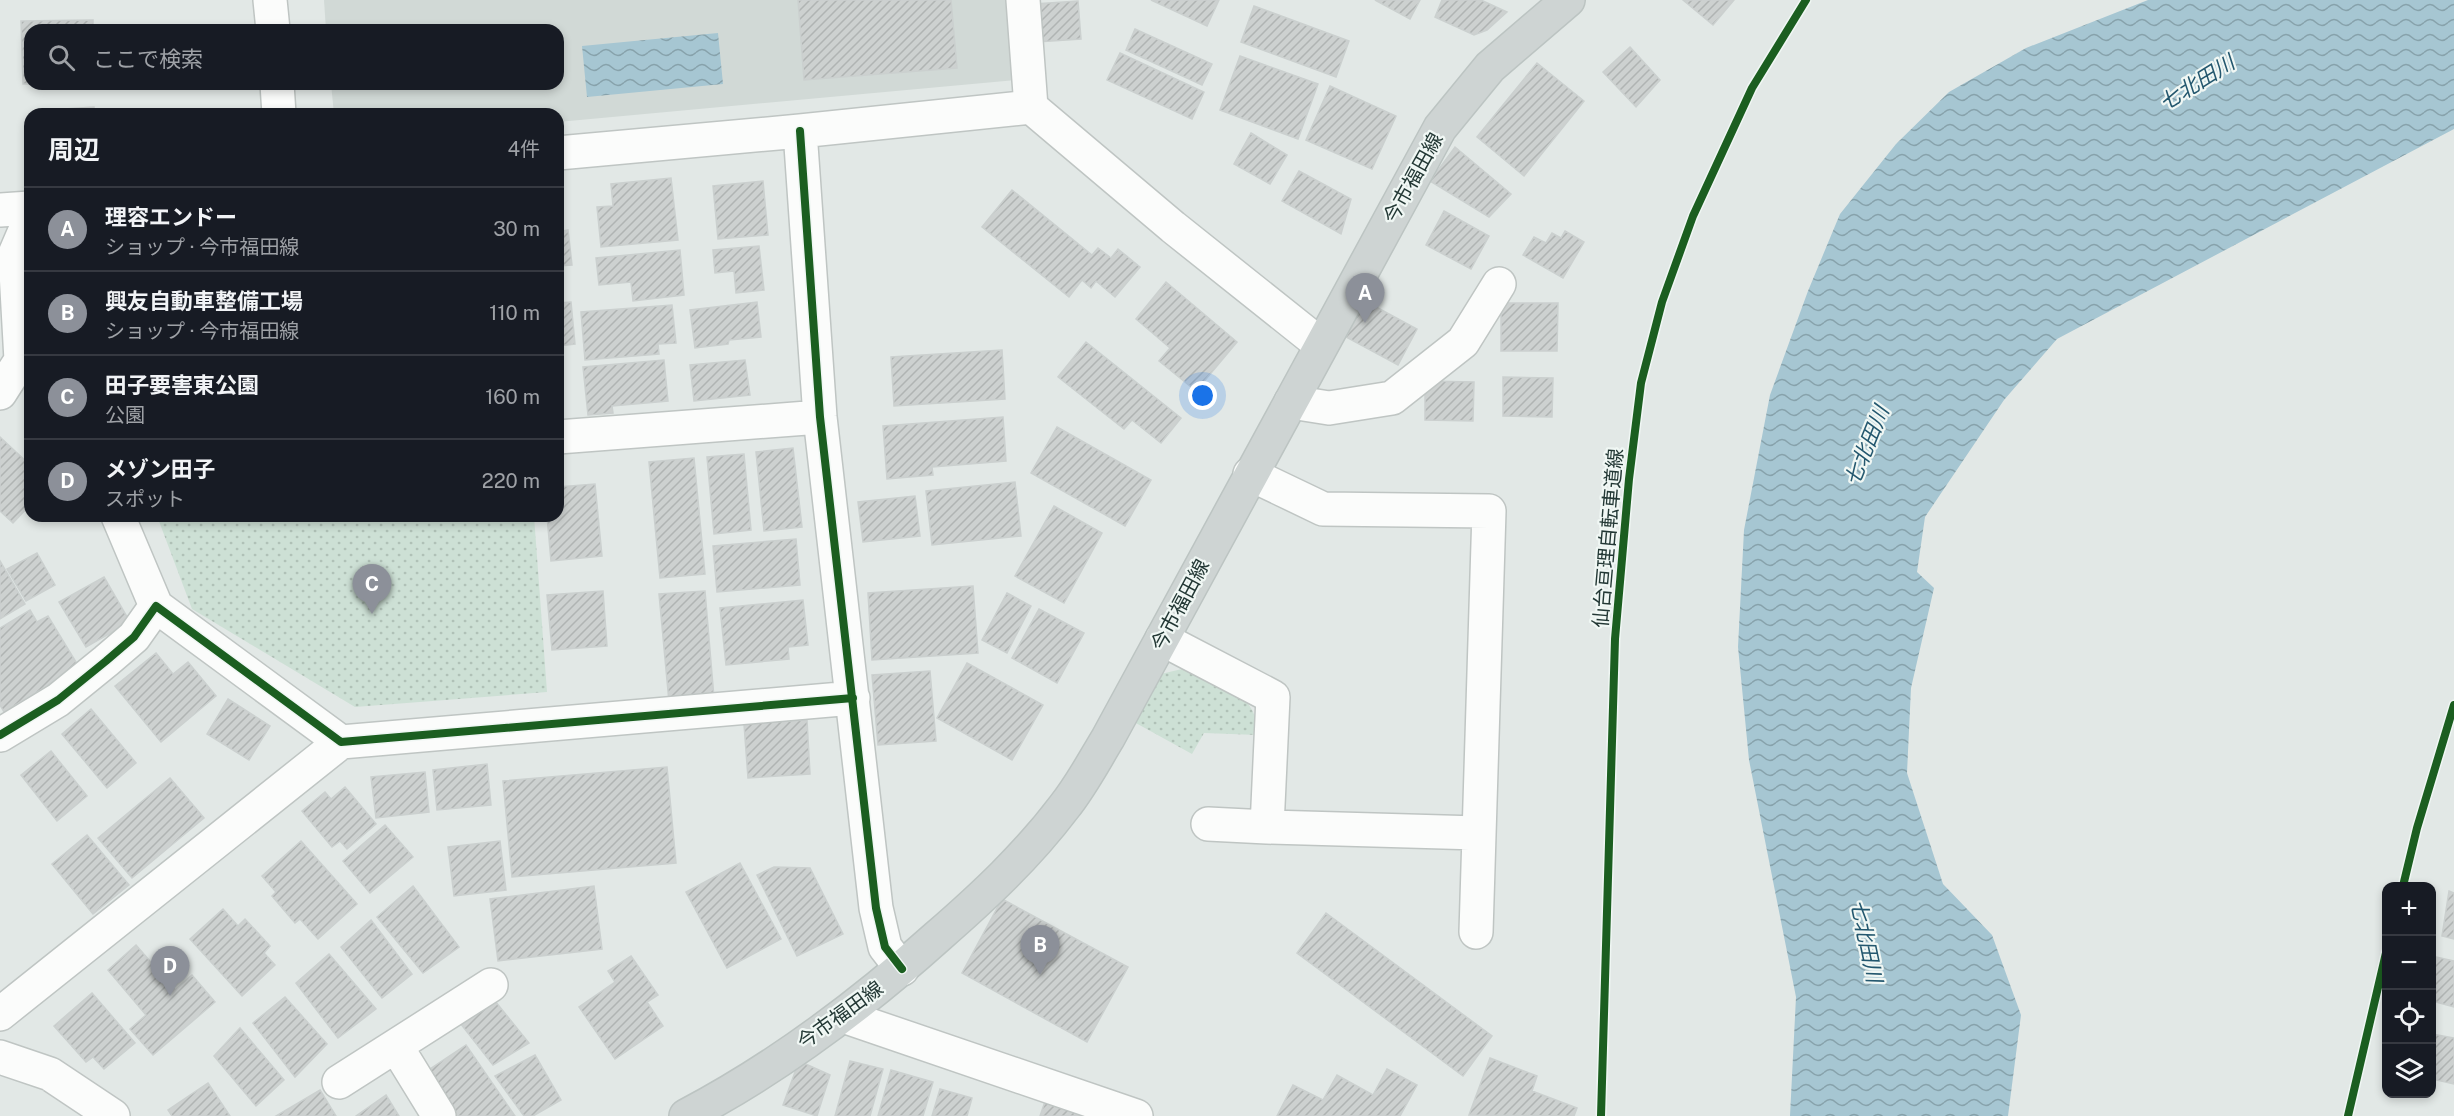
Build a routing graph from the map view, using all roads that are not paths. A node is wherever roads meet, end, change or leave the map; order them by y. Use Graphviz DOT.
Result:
graph roads {
  1 [pos="270,0"];
  2 [pos="1023,0"];
  3 [pos="1568,0"];
  4 [pos="272,24"];
  5 [pos="277,90"];
  6 [pos="1031,107"];
  7 [pos="279,108"];
  8 [pos="800,131"];
  9 [pos="564,152"];
  10 [pos="24,208"];
  11 [pos="0,210"];
  12 [pos="24,233"];
  13 [pos="1499,284"];
  14 [pos="1321,345"];
  15 [pos="24,346"];
  16 [pos="24,369"];
  17 [pos="0,393"];
  18 [pos="1291,402"];
  19 [pos="820,417"];
  20 [pos="564,437"];
  21 [pos="1250,474"];
  22 [pos="121,522"];
  23 [pos="156,606"];
  24 [pos="1162,639"];
  25 [pos="853,698"];
  26 [pos="0,735"];
  27 [pos="341,742"];
  28 [pos="1208,824"];
  29 [pos="1266,827"];
  30 [pos="1478,833"];
  31 [pos="1476,932"];
  32 [pos="902,969"];
  33 [pos="491,985"];
  34 [pos="0,1014"];
  35 [pos="843,1016"];
  36 [pos="396,1046"];
  37 [pos="0,1056"];
  38 [pos="339,1082"];
  39 [pos="113,1116"];
  40 [pos="439,1116"];
  41 [pos="686,1116"];
  42 [pos="1136,1116"];
  1 -- 4 [label="street"];
  2 -- 6 [label="street"];
  3 -- 14 [label="main road, 今市福田線"];
  5 -- 7 [label="street"];
  6 -- 8 [label="street"];
  6 -- 14 [label="street"];
  8 -- 9 [label="street"];
  8 -- 19 [label="street"];
  10 -- 11 [label="street"];
  12 -- 15 [label="street"];
  13 -- 18 [label="street"];
  14 -- 18 [label="main road, 今市福田線"];
  16 -- 17 [label="street"];
  18 -- 21 [label="main road, 今市福田線"];
  19 -- 20 [label="street"];
  19 -- 25 [label="street"];
  21 -- 24 [label="main road, 今市福田線"];
  21 -- 30 [label="street"];
  22 -- 23 [label="street"];
  23 -- 26 [label="street"];
  23 -- 27 [label="street"];
  24 -- 29 [label="street"];
  24 -- 32 [label="main road, 今市福田線"];
  25 -- 27 [label="street"];
  25 -- 32 [label="street"];
  27 -- 34 [label="street"];
  28 -- 29 [label="street"];
  29 -- 30 [label="street"];
  30 -- 31 [label="street"];
  32 -- 35 [label="main road, 今市福田線"];
  33 -- 36 [label="street"];
  35 -- 41 [label="main road, 今市福田線"];
  35 -- 42 [label="street"];
  36 -- 38 [label="street"];
  36 -- 40 [label="street"];
  37 -- 39 [label="street"];
}
